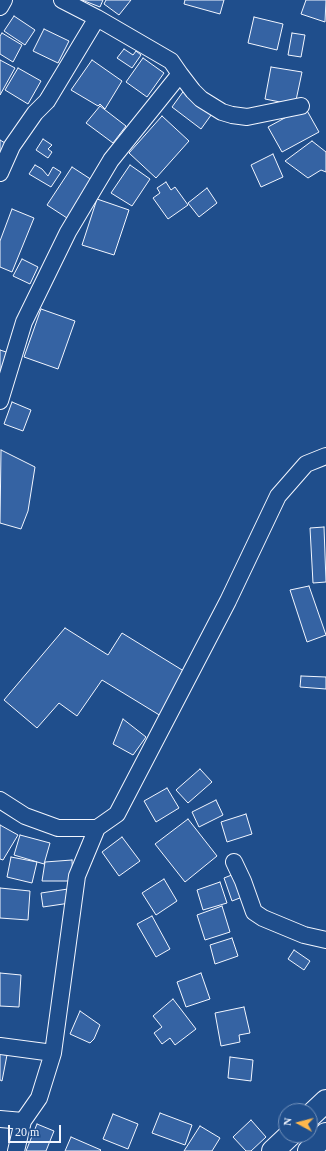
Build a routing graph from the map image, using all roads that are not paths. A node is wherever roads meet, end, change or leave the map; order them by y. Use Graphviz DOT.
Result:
graph roads {
  1 [pos="4,0"];
  2 [pos="62,0"];
  3 [pos="0,7"];
  4 [pos="97,18"];
  5 [pos="180,74"];
  6 [pos="302,106"];
  7 [pos="0,173"];
  8 [pos="0,400"];
  9 [pos="326,456"];
  10 [pos="0,800"];
  11 [pos="96,828"];
  12 [pos="234,862"];
  13 [pos="326,940"];
  14 [pos="0,1046"];
  15 [pos="53,1053"];
  16 [pos="326,1101"];
  17 [pos="318,1108"];
  18 [pos="0,1119"];
  19 [pos="23,1121"];
  20 [pos="326,1134"];
  21 [pos="282,1143"];
  22 [pos="16,1151"];
  23 [pos="273,1151"];
  24 [pos="308,1151"];
  1 -- 3 [label="street"];
  2 -- 4 [label="street"];
  4 -- 5 [label="street"];
  4 -- 7 [label="street"];
  5 -- 6 [label="street"];
  5 -- 8 [label="street"];
  9 -- 11 [label="street"];
  10 -- 11 [label="street"];
  11 -- 15 [label="street"];
  12 -- 13 [label="street"];
  14 -- 15 [label="street"];
  15 -- 19 [label="street"];
  16 -- 17 [label="highway"];
  18 -- 19 [label="street"];
  19 -- 22 [label="street"];
  20 -- 24 [label="highway"];
  21 -- 23 [label="highway"];
}
